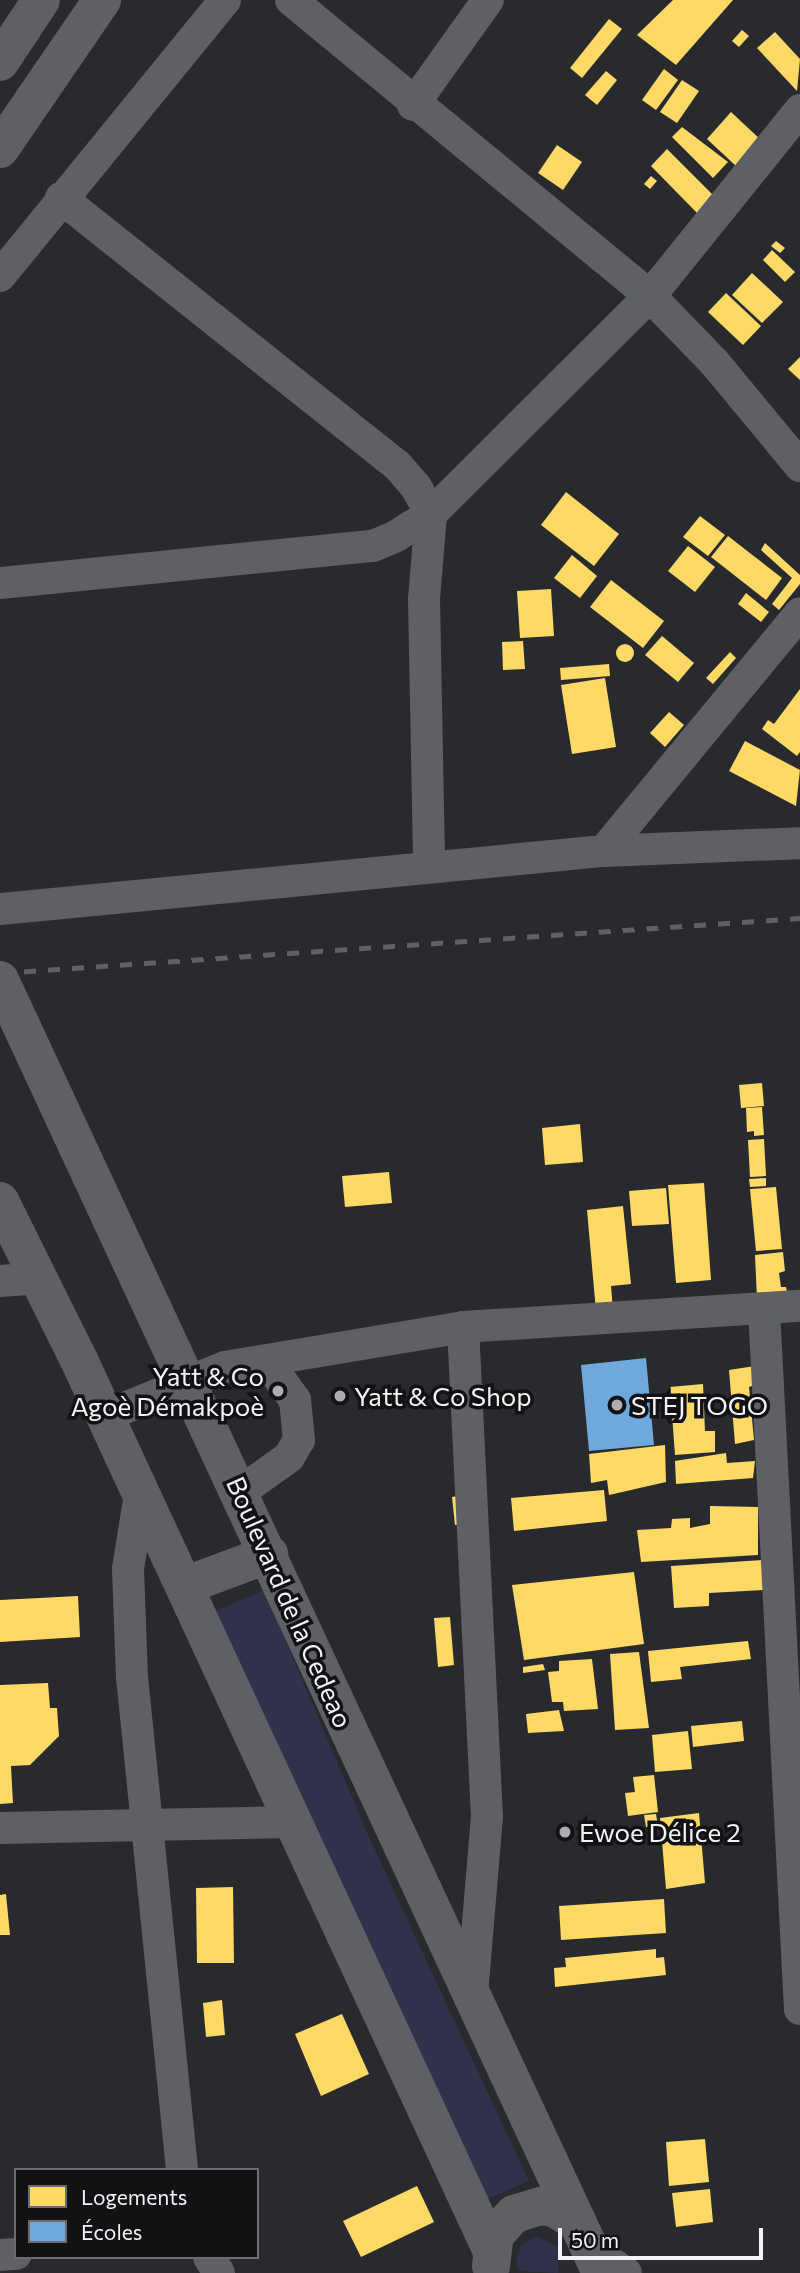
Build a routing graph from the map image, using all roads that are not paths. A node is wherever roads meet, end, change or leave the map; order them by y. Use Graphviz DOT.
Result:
graph roads {
  1 [pos="41,0"];
  2 [pos="102,0"];
  3 [pos="225,0"];
  4 [pos="291,0"];
  5 [pos="488,0"];
  6 [pos="0,62"];
  7 [pos="413,105"];
  8 [pos="800,110"];
  9 [pos="0,149"];
  10 [pos="61,198"];
  11 [pos="0,276"];
  12 [pos="650,296"];
  13 [pos="800,466"];
  14 [pos="431,514"];
  15 [pos="0,583"];
  16 [pos="800,613"];
  17 [pos="800,843"];
  18 [pos="604,851"];
  19 [pos="429,866"];
  20 [pos="0,909"];
  21 [pos="0,981"];
  22 [pos="12,1039"];
  23 [pos="0,1201"];
  24 [pos="39,1278"];
  25 [pos="0,1281"];
  26 [pos="800,1306"];
  27 [pos="764,1309"];
  28 [pos="463,1326"];
  29 [pos="266,1360"];
  30 [pos="187,1378"];
  31 [pos="105,1416"];
  32 [pos="240,1492"];
  33 [pos="140,1494"];
  34 [pos="269,1554"];
  35 [pos="184,1586"];
  36 [pos="290,1822"];
  37 [pos="144,1826"];
  38 [pos="0,1828"];
  39 [pos="472,1994"];
  40 [pos="800,2009"];
  41 [pos="182,2168"];
  42 [pos="589,2255"];
  43 [pos="492,2261"];
  44 [pos="626,2273"];
  1 -- 6 [label="main road"];
  2 -- 9 [label="main road"];
  3 -- 10 [label="street"];
  4 -- 7 [label="street"];
  5 -- 7 [label="street"];
  7 -- 12 [label="street"];
  8 -- 12 [label="street"];
  10 -- 11 [label="street"];
  10 -- 14 [label="street"];
  12 -- 13 [label="street"];
  12 -- 14 [label="street"];
  14 -- 15 [label="street"];
  14 -- 19 [label="street"];
  16 -- 18 [label="street"];
  17 -- 18 [label="street"];
  18 -- 19 [label="street"];
  19 -- 20 [label="street"];
  21 -- 22 [label="main road, Boulevard de la Cedeao"];
  22 -- 30 [label="main road, Boulevard de la Cedeao"];
  23 -- 24 [label="main road"];
  24 -- 25 [label="street"];
  24 -- 31 [label="main road"];
  26 -- 27 [label="street"];
  27 -- 28 [label="street"];
  27 -- 40 [label="street"];
  28 -- 29 [label="street"];
  28 -- 39 [label="street"];
  29 -- 30 [label="street"];
  29 -- 32 [label="street"];
  30 -- 31 [label="street"];
  30 -- 32 [label="main road, Boulevard de la Cedeao"];
  31 -- 33 [label="main road"];
  32 -- 34 [label="main road, Boulevard de la Cedeao"];
  33 -- 35 [label="main road"];
  33 -- 37 [label="street"];
  34 -- 35 [label="main road"];
  34 -- 39 [label="main road, Boulevard de la Cedeao"];
  35 -- 36 [label="main road"];
  36 -- 37 [label="street"];
  36 -- 43 [label="main road"];
  37 -- 38 [label="street"];
  37 -- 41 [label="street"];
  39 -- 42 [label="main road, Boulevard de la Cedeao"];
  42 -- 43 [label="main road"];
  42 -- 44 [label="street"];
}
